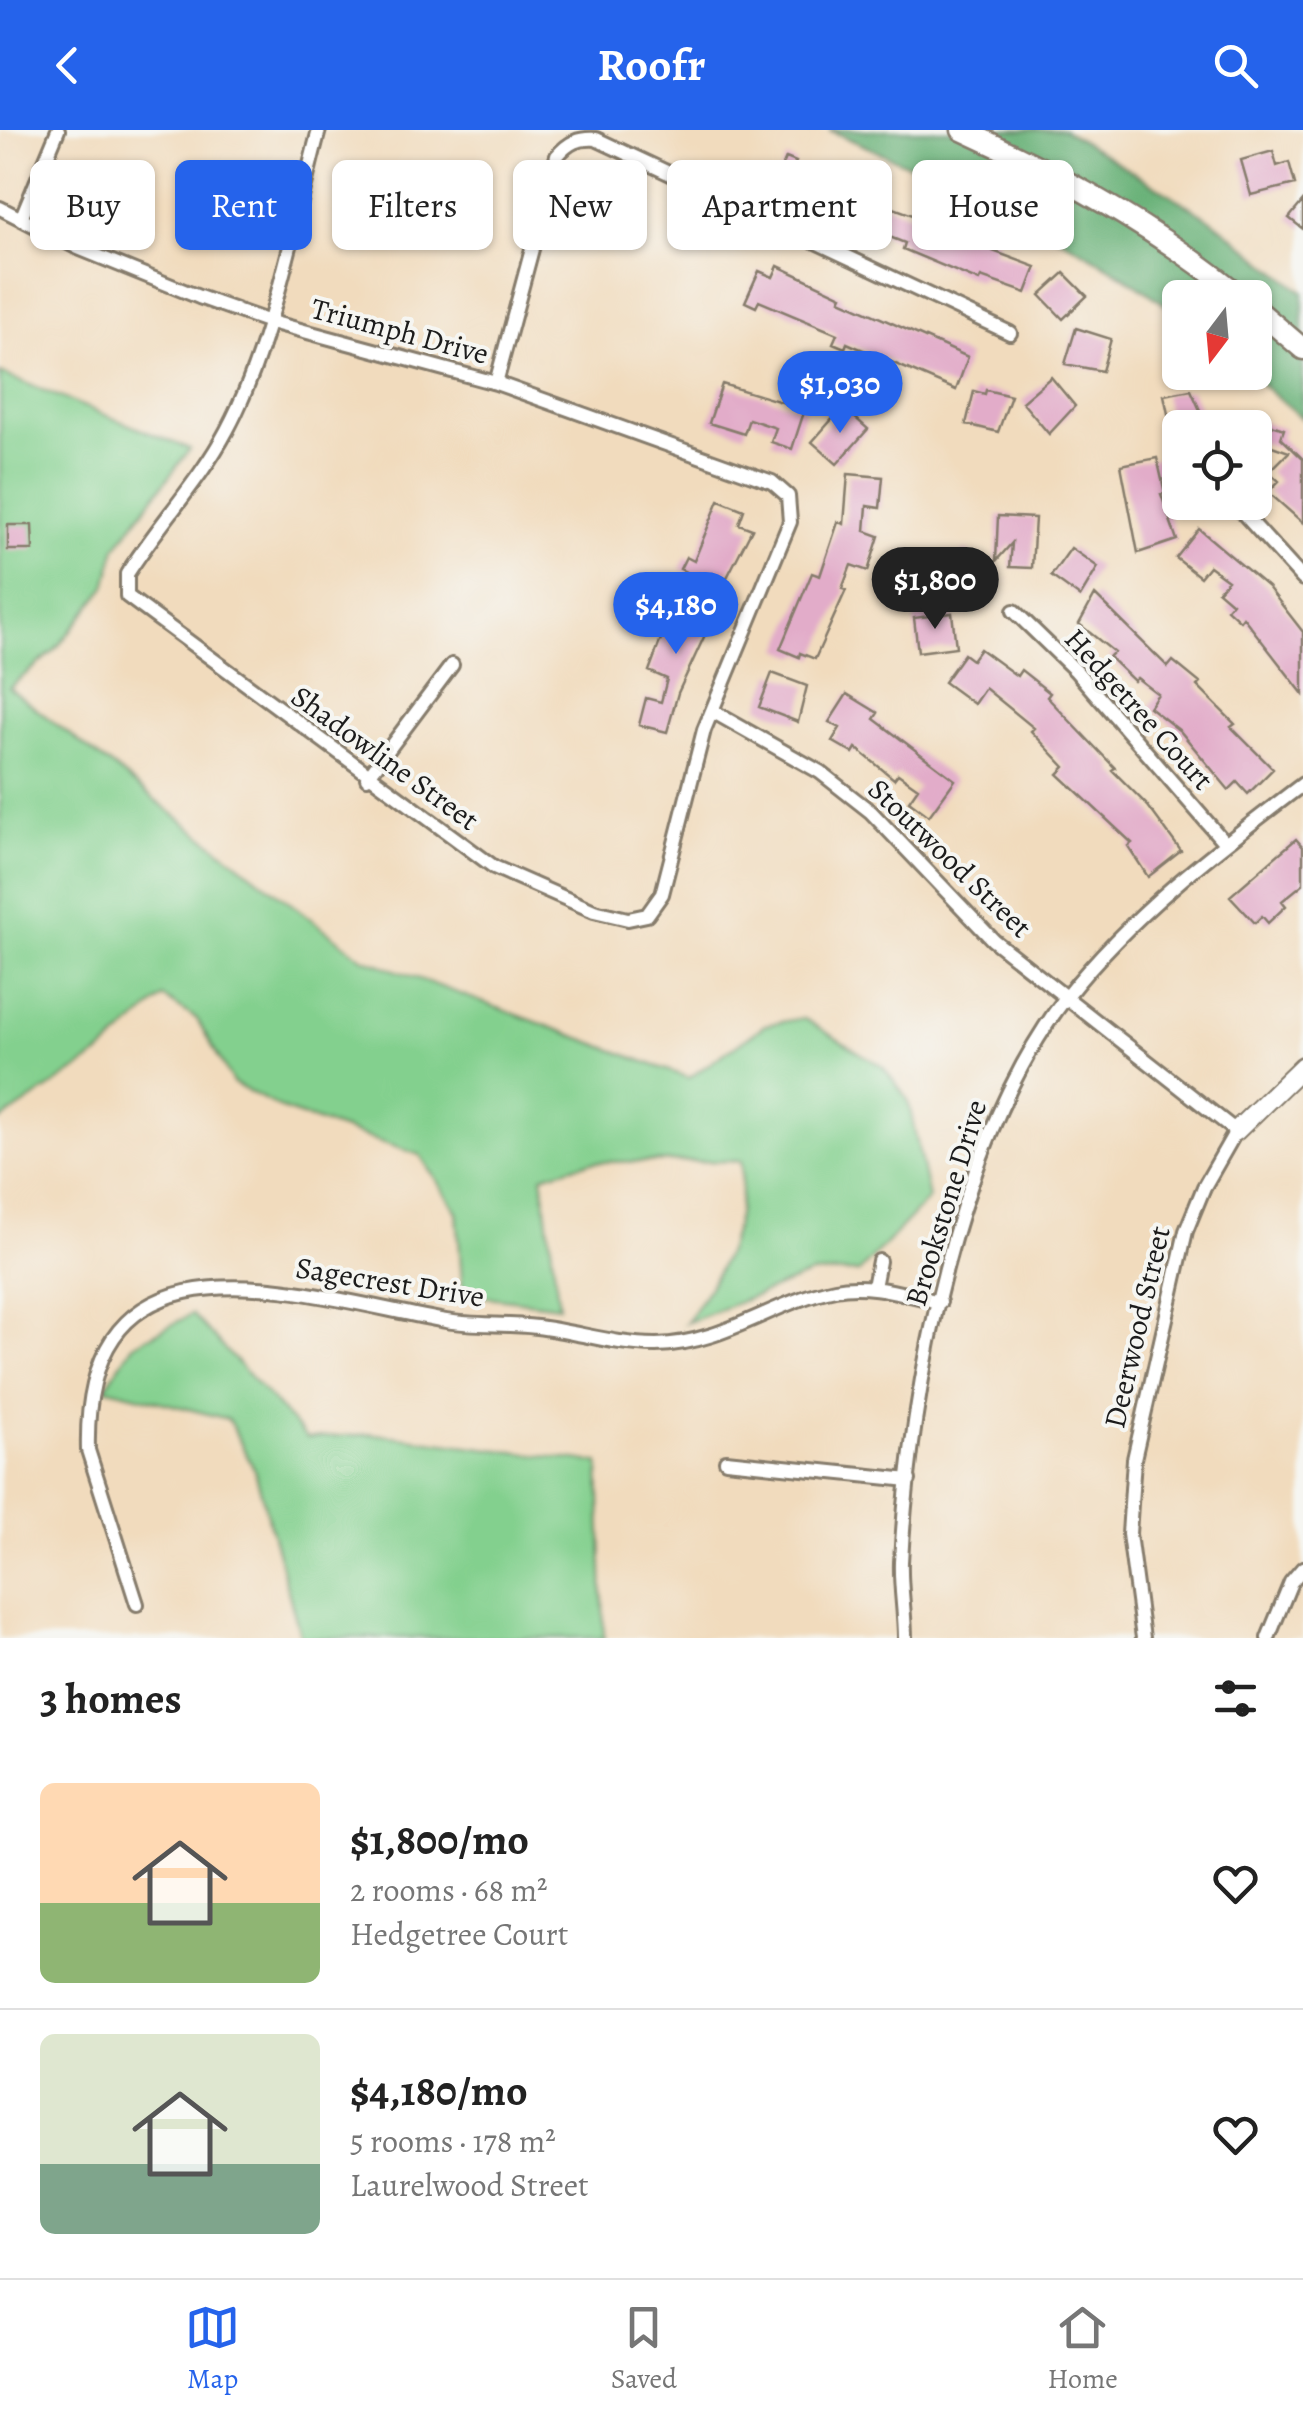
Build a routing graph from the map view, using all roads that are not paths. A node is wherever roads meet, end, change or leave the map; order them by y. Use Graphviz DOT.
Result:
graph roads {
  1 [pos="58,130"];
  2 [pos="320,130"];
  3 [pos="962,130"];
  4 [pos="990,136"];
  5 [pos="0,208"];
  6 [pos="21,219"];
  7 [pos="1217,280"];
  8 [pos="267,321"];
  9 [pos="1272,323"];
  10 [pos="1010,334"];
  11 [pos="1303,349"];
  12 [pos="496,383"];
  13 [pos="1250,520"];
  14 [pos="1303,579"];
  15 [pos="1014,611"];
  16 [pos="452,665"];
  17 [pos="712,711"];
  18 [pos="367,778"];
  19 [pos="1303,784"];
  20 [pos="1226,842"];
  21 [pos="1066,997"];
  22 [pos="1303,1066"];
  23 [pos="1236,1130"];
  24 [pos="880,1261"];
  25 [pos="874,1288"];
  26 [pos="940,1302"];
  27 [pos="726,1461"];
  28 [pos="910,1480"];
  29 [pos="1303,1568"];
  30 [pos="137,1604"];
  31 [pos="904,1638"];
  32 [pos="1142,1638"];
  33 [pos="1268,1638"];
  1 -- 6 [label="street"];
  2 -- 8 [label="street"];
  3 -- 4 [label="main road"];
  4 -- 7 [label="main road"];
  5 -- 6 [label="street, Triumph Drive"];
  6 -- 8 [label="street, Triumph Drive"];
  8 -- 12 [label="street, Triumph Drive"];
  8 -- 18 [label="street, Shadowline Street"];
  9 -- 11 [label="main road"];
  10 -- 12 [label="street"];
  12 -- 17 [label="street, Triumph Drive"];
  13 -- 14 [label="street"];
  15 -- 20 [label="street, Hedgetree Court"];
  16 -- 18 [label="street"];
  17 -- 18 [label="street, Shadowline Street"];
  17 -- 21 [label="street, Stoutwood Street"];
  19 -- 20 [label="street, Brookstone Drive"];
  20 -- 21 [label="street, Brookstone Drive"];
  21 -- 23 [label="street, Stoutwood Street"];
  21 -- 26 [label="street, Brookstone Drive"];
  22 -- 23 [label="street, Deerwood Street"];
  23 -- 32 [label="street, Deerwood Street"];
  24 -- 25 [label="street"];
  25 -- 26 [label="street, Sagecrest Drive"];
  25 -- 30 [label="street, Sagecrest Drive"];
  26 -- 28 [label="street, Brookstone Drive"];
  27 -- 28 [label="street"];
  28 -- 31 [label="street, Brookstone Drive"];
  29 -- 33 [label="street"];
}
